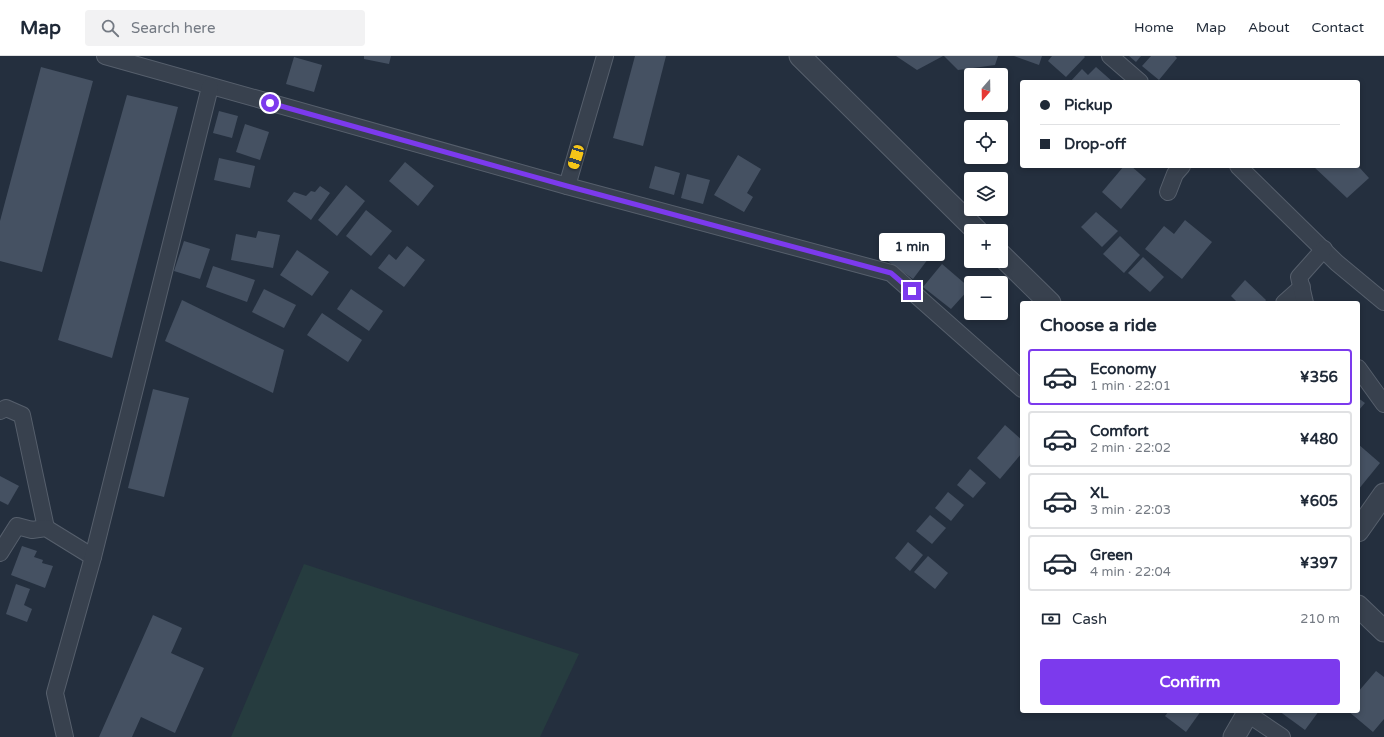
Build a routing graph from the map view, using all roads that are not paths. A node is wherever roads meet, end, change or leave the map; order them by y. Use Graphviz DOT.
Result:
graph roads {
  1 [pos="105,56"];
  2 [pos="605,56"];
  3 [pos="800,56"];
  4 [pos="1110,56"];
  5 [pos="1138,80"];
  6 [pos="210,87"];
  7 [pos="1180,168"];
  8 [pos="1240,168"];
  9 [pos="567,186"];
  10 [pos="1168,192"];
  11 [pos="970,224"];
  12 [pos="1324,249"];
  13 [pos="1008,262"];
  14 [pos="1302,287"];
  15 [pos="1048,301"];
  16 [pos="1286,301"];
  17 [pos="1305,301"];
  18 [pos="1384,302"];
  19 [pos="1360,371"];
  20 [pos="1020,387"];
  21 [pos="1384,404"];
  22 [pos="0,410"];
  23 [pos="1384,494"];
  24 [pos="46,528"];
  25 [pos="1360,528"];
  26 [pos="0,553"];
  27 [pos="92,557"];
  28 [pos="1360,608"];
  29 [pos="1384,631"];
  30 [pos="1247,713"];
  31 [pos="1249,713"];
  32 [pos="65,737"];
  33 [pos="1234,737"];
  34 [pos="1282,737"];
  1 -- 6 [label="street"];
  2 -- 9 [label="street"];
  3 -- 11 [label="street"];
  4 -- 5 [label="street"];
  6 -- 9 [label="street"];
  6 -- 27 [label="street"];
  7 -- 10 [label="street"];
  8 -- 12 [label="street"];
  9 -- 20 [label="street"];
  12 -- 14 [label="street"];
  12 -- 18 [label="street"];
  13 -- 15 [label="street"];
  14 -- 16 [label="street"];
  14 -- 17 [label="street"];
  19 -- 21 [label="street"];
  22 -- 24 [label="street"];
  23 -- 25 [label="street"];
  24 -- 26 [label="street"];
  24 -- 27 [label="street"];
  27 -- 32 [label="street"];
  28 -- 29 [label="street"];
  30 -- 33 [label="street"];
  31 -- 34 [label="street"];
}
